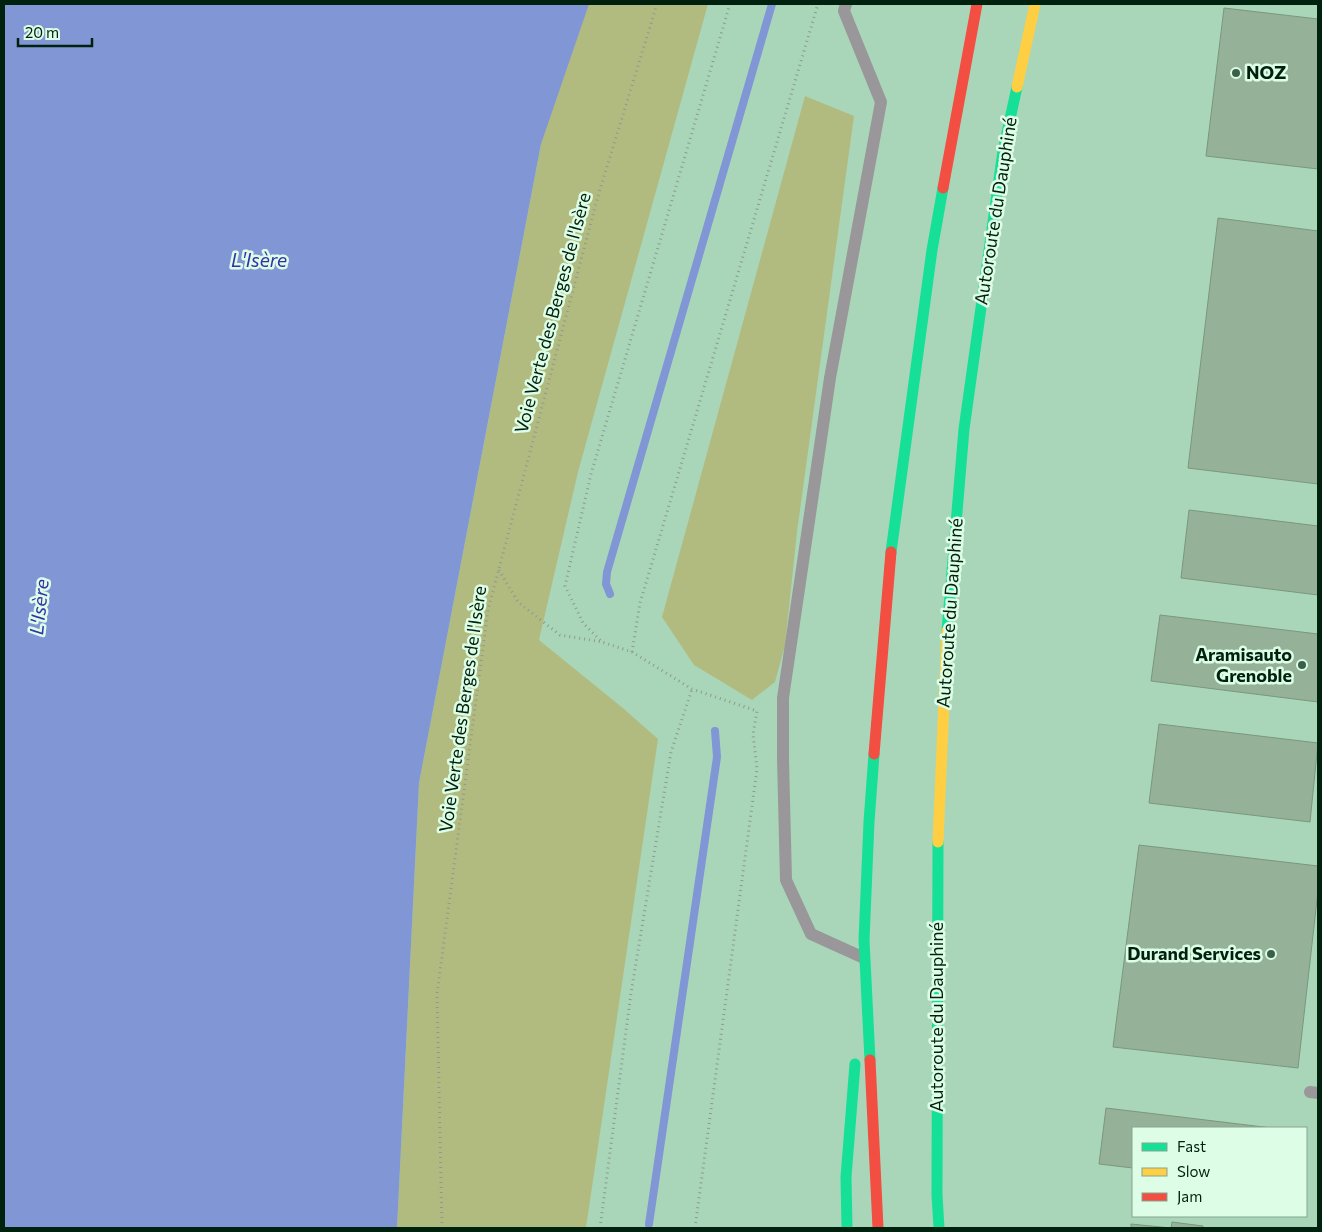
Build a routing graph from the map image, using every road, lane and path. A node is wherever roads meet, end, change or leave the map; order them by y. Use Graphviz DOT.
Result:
graph roads {
  1 [pos="658,4"];
  2 [pos="730,4"];
  3 [pos="818,4"];
  4 [pos="846,4"];
  5 [pos="977,4"];
  6 [pos="1035,4"];
  7 [pos="499,570"];
  8 [pos="602,642"];
  9 [pos="632,652"];
  10 [pos="692,689"];
  11 [pos="864,958"];
  12 [pos="442,1228"];
  13 [pos="600,1228"];
  14 [pos="695,1228"];
  15 [pos="846,1228"];
  16 [pos="878,1228"];
  17 [pos="939,1228"];
  1 -- 7 [label="path, Voie Verte des Berges de l'Isère"];
  2 -- 8 [label="path"];
  3 -- 9 [label="path"];
  4 -- 11 [label="lane"];
  5 -- 11 [label="highway"];
  6 -- 17 [label="highway, Autoroute du Dauphiné"];
  7 -- 8 [label="path"];
  7 -- 12 [label="path, Voie Verte des Berges de l'Isère"];
  8 -- 9 [label="path"];
  9 -- 10 [label="path"];
  10 -- 13 [label="path"];
  10 -- 14 [label="path"];
  11 -- 15 [label="highway"];
  11 -- 16 [label="highway"];
}
